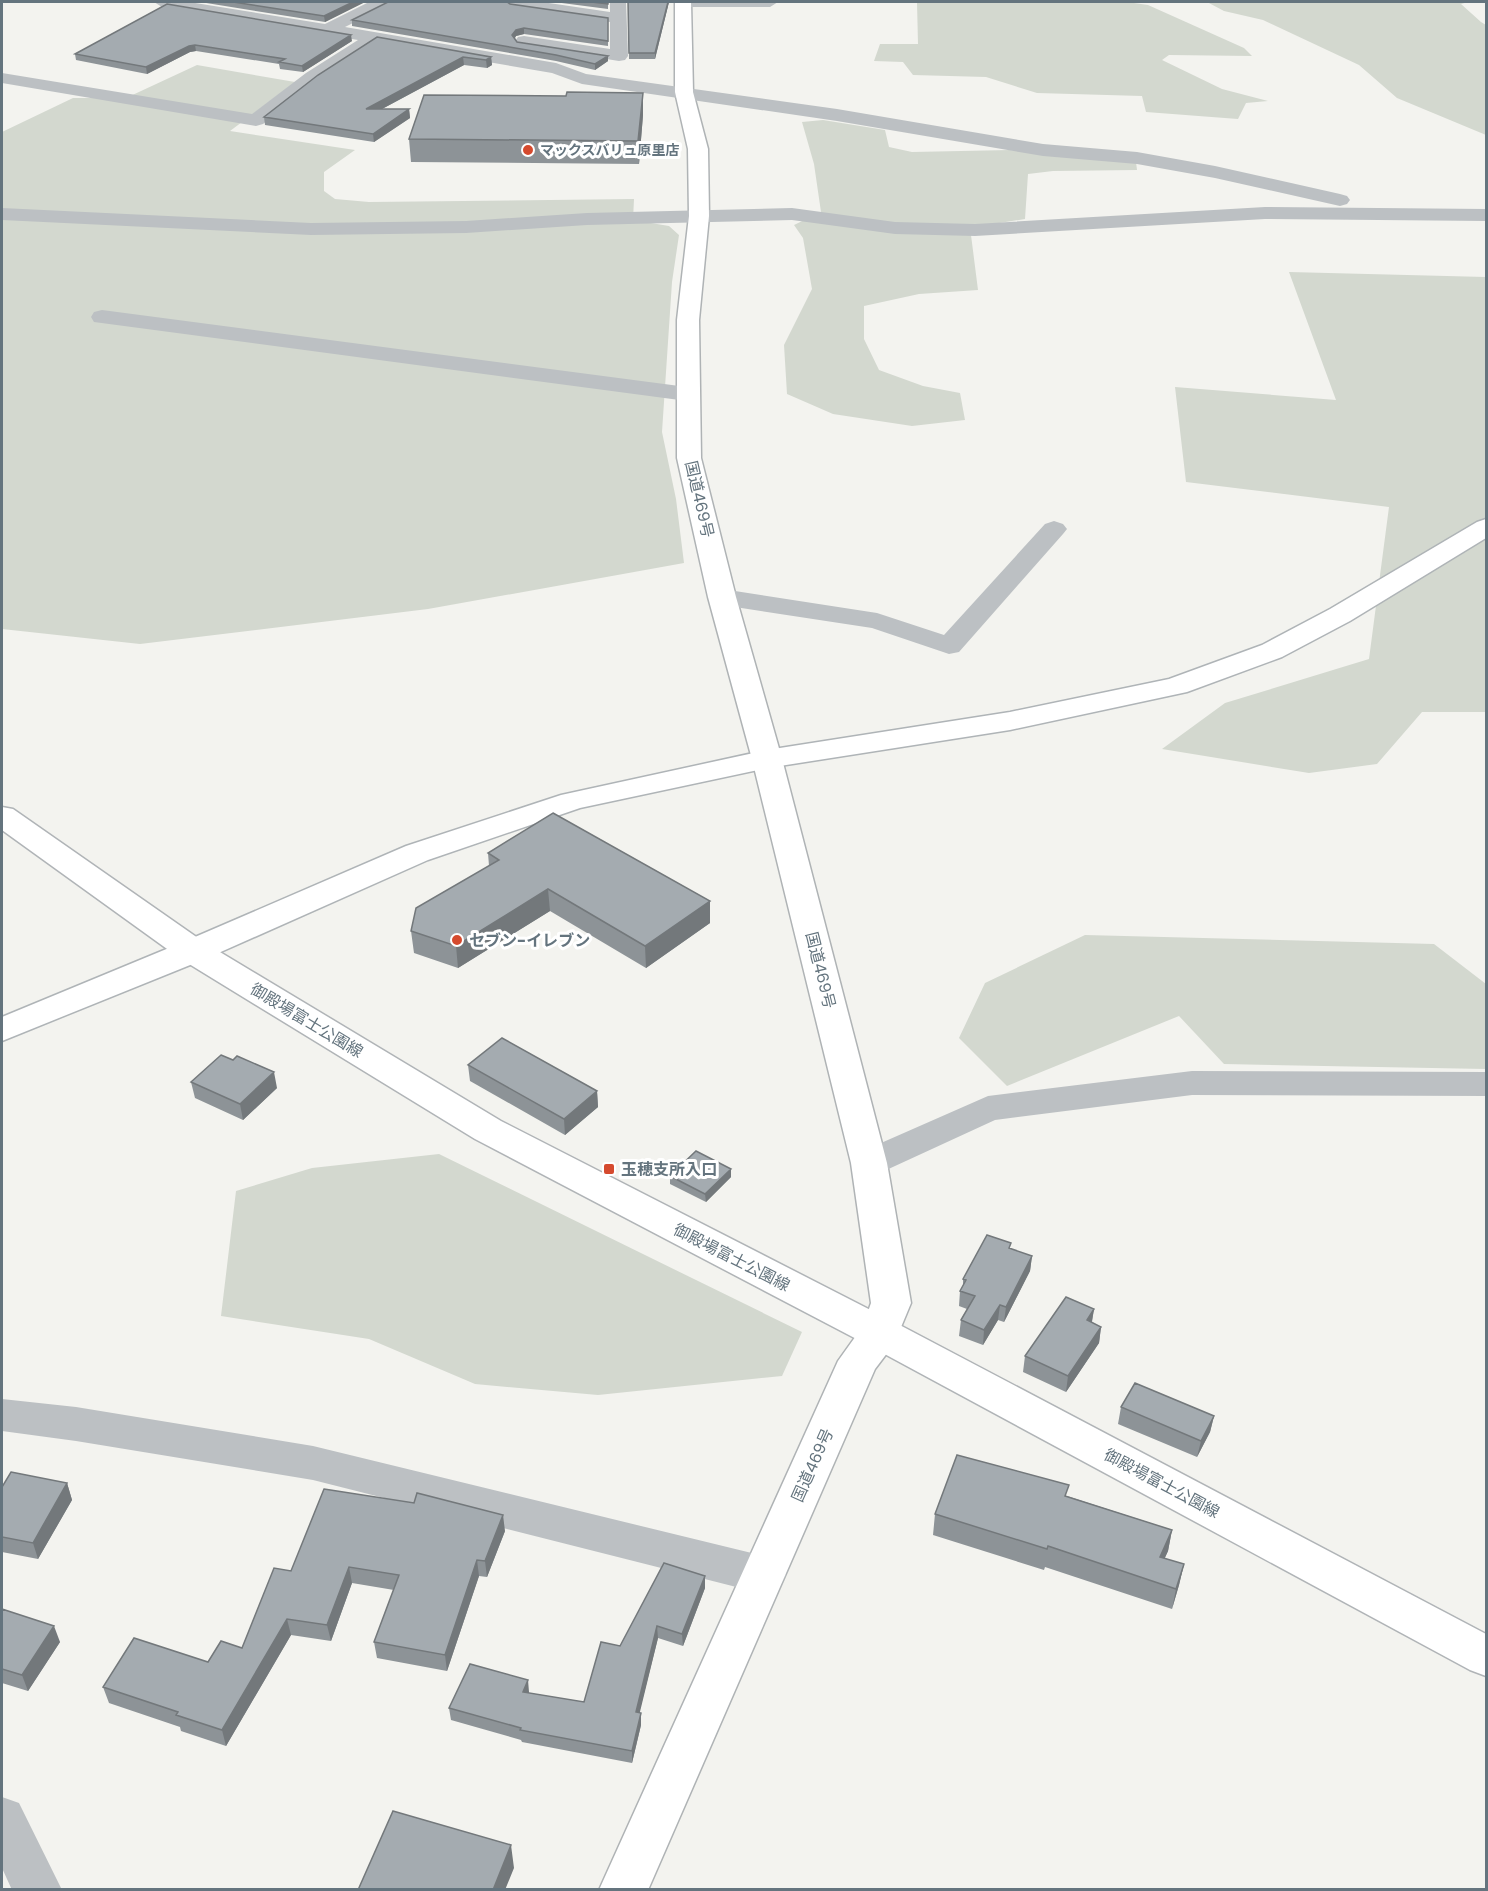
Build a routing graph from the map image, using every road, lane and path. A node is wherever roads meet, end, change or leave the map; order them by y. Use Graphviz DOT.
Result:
graph roads {
  1 [pos="162,2"];
  2 [pos="381,2"];
  3 [pos="511,2"];
  4 [pos="683,2"];
  5 [pos="770,2"];
  6 [pos="618,10"];
  7 [pos="358,14"];
  8 [pos="393,19"];
  9 [pos="329,29"];
  10 [pos="375,37"];
  11 [pos="506,38"];
  12 [pos="2,78"];
  13 [pos="684,92"];
  14 [pos="2,213"];
  15 [pos="1398,213"];
  16 [pos="1486,215"];
  17 [pos="699,216"];
  18 [pos="102,317"];
  19 [pos="687,394"];
  20 [pos="1486,527"];
  21 [pos="1054,529"];
  22 [pos="723,597"];
  23 [pos="767,759"];
  24 [pos="2,816"];
  25 [pos="193,951"];
  26 [pos="2,1030"];
  27 [pos="1486,1084"];
  28 [pos="869,1163"];
  29 [pos="880,1334"];
  30 [pos="2,1415"];
  31 [pos="764,1575"];
  32 [pos="1486,1656"];
  33 [pos="2,1819"];
  34 [pos="38,1890"];
  35 [pos="622,1890"];
  1 -- 9 [label="street"];
  2 -- 7 [label="street"];
  3 -- 6 [label="street"];
  4 -- 5 [label="street"];
  4 -- 13 [label="main road, 国道469号"];
  6 -- 11 [label="street"];
  7 -- 8 [label="street"];
  7 -- 9 [label="street"];
  9 -- 10 [label="street"];
  10 -- 12 [label="street"];
  10 -- 13 [label="street"];
  13 -- 15 [label="street"];
  13 -- 17 [label="main road, 国道469号"];
  14 -- 17 [label="street"];
  15 -- 16 [label="street"];
  15 -- 17 [label="street"];
  17 -- 19 [label="main road, 国道469号"];
  18 -- 19 [label="street"];
  19 -- 22 [label="main road, 国道469号"];
  20 -- 23 [label="main road"];
  21 -- 22 [label="street"];
  22 -- 23 [label="main road, 国道469号"];
  23 -- 25 [label="main road"];
  23 -- 28 [label="main road, 国道469号"];
  24 -- 25 [label="main road, 御殿場富士公園線"];
  25 -- 26 [label="main road"];
  25 -- 29 [label="main road, 御殿場富士公園線"];
  27 -- 28 [label="street"];
  28 -- 29 [label="main road, 国道469号"];
  29 -- 31 [label="main road, 国道469号"];
  29 -- 32 [label="main road, 御殿場富士公園線"];
  30 -- 31 [label="street"];
  31 -- 35 [label="main road, 国道469号"];
  33 -- 34 [label="street"];
}
